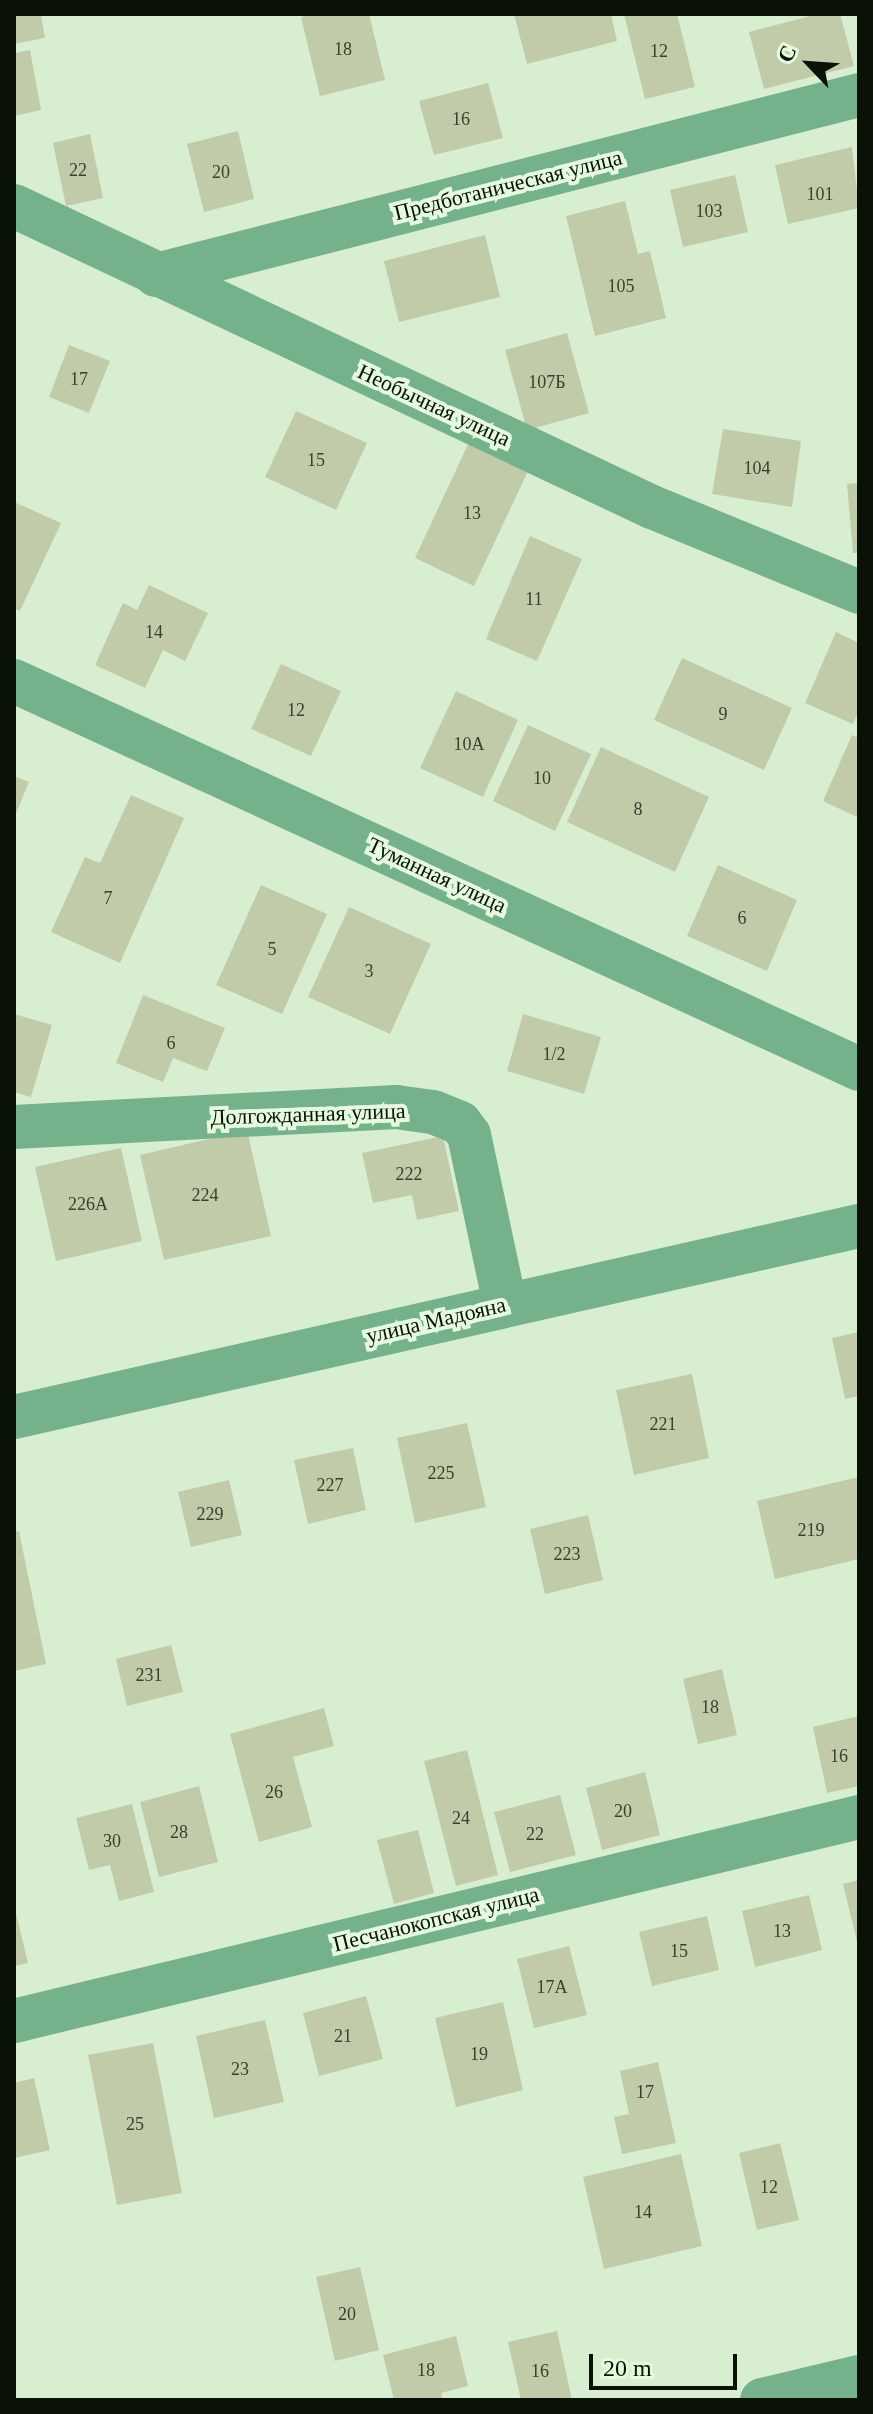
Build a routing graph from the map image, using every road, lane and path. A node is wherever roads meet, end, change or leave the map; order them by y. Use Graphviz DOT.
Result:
graph roads {
  1 [pos="859,95"];
  2 [pos="14,206"];
  3 [pos="156,275"];
  4 [pos="859,592"];
  5 [pos="14,681"];
  6 [pos="859,1069"];
  7 [pos="14,1127"];
  8 [pos="859,1226"];
  9 [pos="505,1304"];
  10 [pos="14,1417"];
  11 [pos="859,1817"];
  12 [pos="14,2021"];
  13 [pos="859,2377"];
  14 [pos="762,2400"];
  1 -- 3 [label="street, Предботаническая улица"];
  2 -- 3 [label="street, Необычная улица"];
  3 -- 4 [label="street, Необычная улица"];
  5 -- 6 [label="street, Туманная улица"];
  7 -- 9 [label="street, Долгожданная улица"];
  8 -- 9 [label="street, улица Мадояна"];
  9 -- 10 [label="street, улица Мадояна"];
  11 -- 12 [label="street, Песчанокопская улица"];
  13 -- 14 [label="street"];
}
